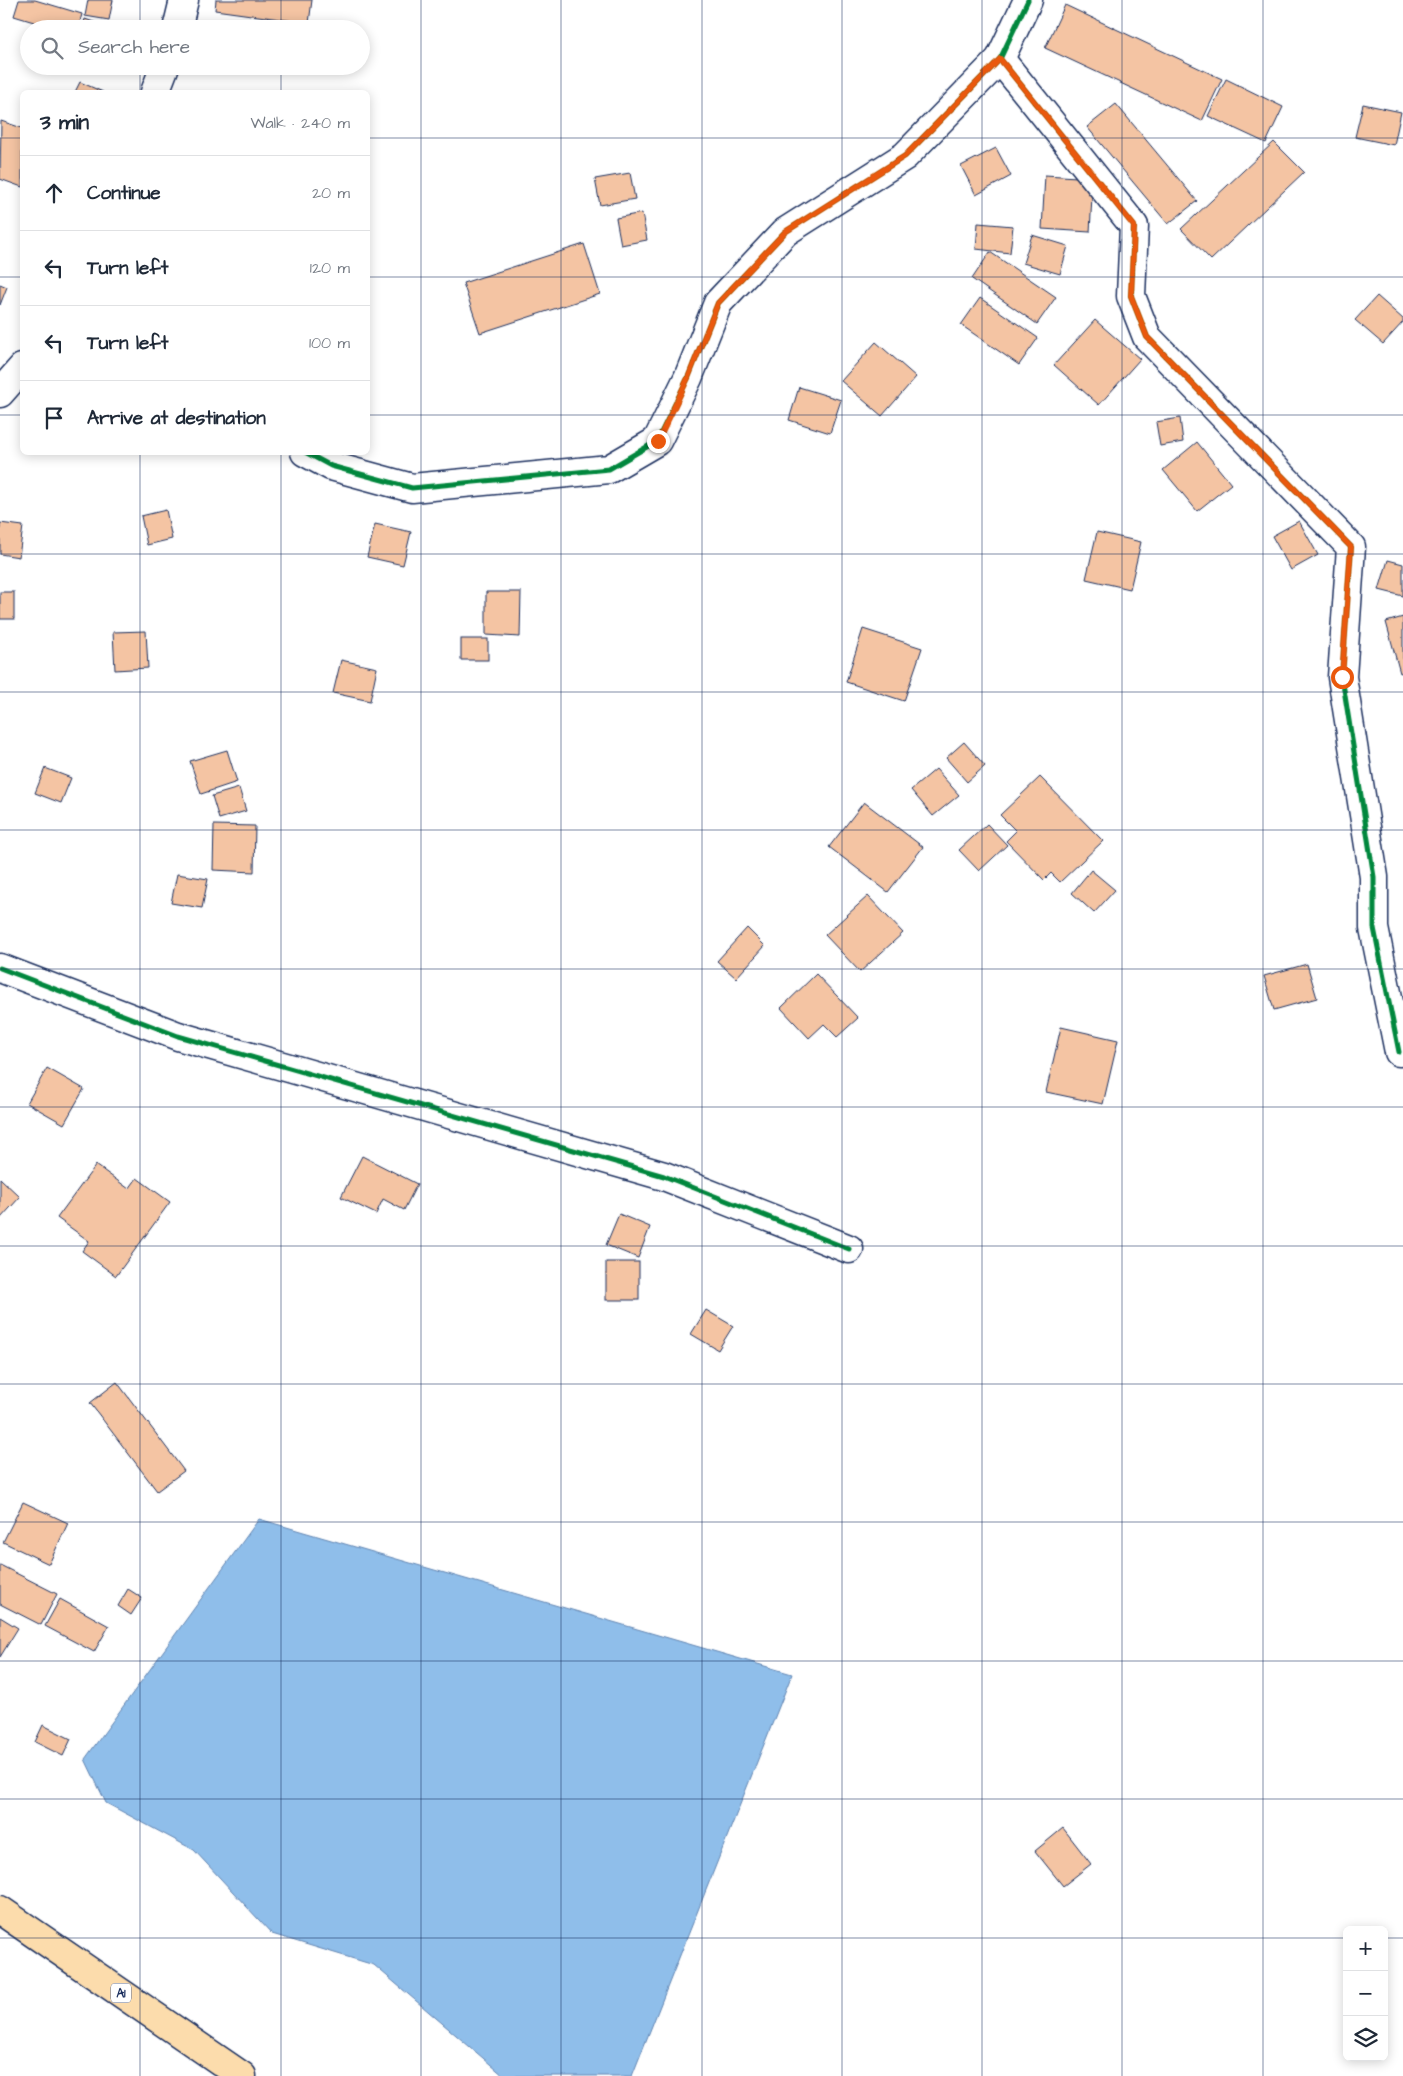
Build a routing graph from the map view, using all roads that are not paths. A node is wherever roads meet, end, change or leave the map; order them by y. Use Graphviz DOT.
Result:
graph roads {
  1 [pos="184,0"];
  2 [pos="1028,0"];
  3 [pos="179,20"];
  4 [pos="1000,59"];
  5 [pos="162,75"];
  6 [pos="156,90"];
  7 [pos="20,370"];
  8 [pos="0,393"];
  9 [pos="311,455"];
  10 [pos="0,968"];
  11 [pos="1400,1052"];
  12 [pos="849,1249"];
  13 [pos="0,1910"];
  14 [pos="242,2076"];
  1 -- 3 [label="street"];
  2 -- 4 [label="street"];
  4 -- 9 [label="street"];
  4 -- 11 [label="street"];
  5 -- 6 [label="street"];
  7 -- 8 [label="street"];
  10 -- 12 [label="street"];
  13 -- 14 [label="highway, A1"];
}
